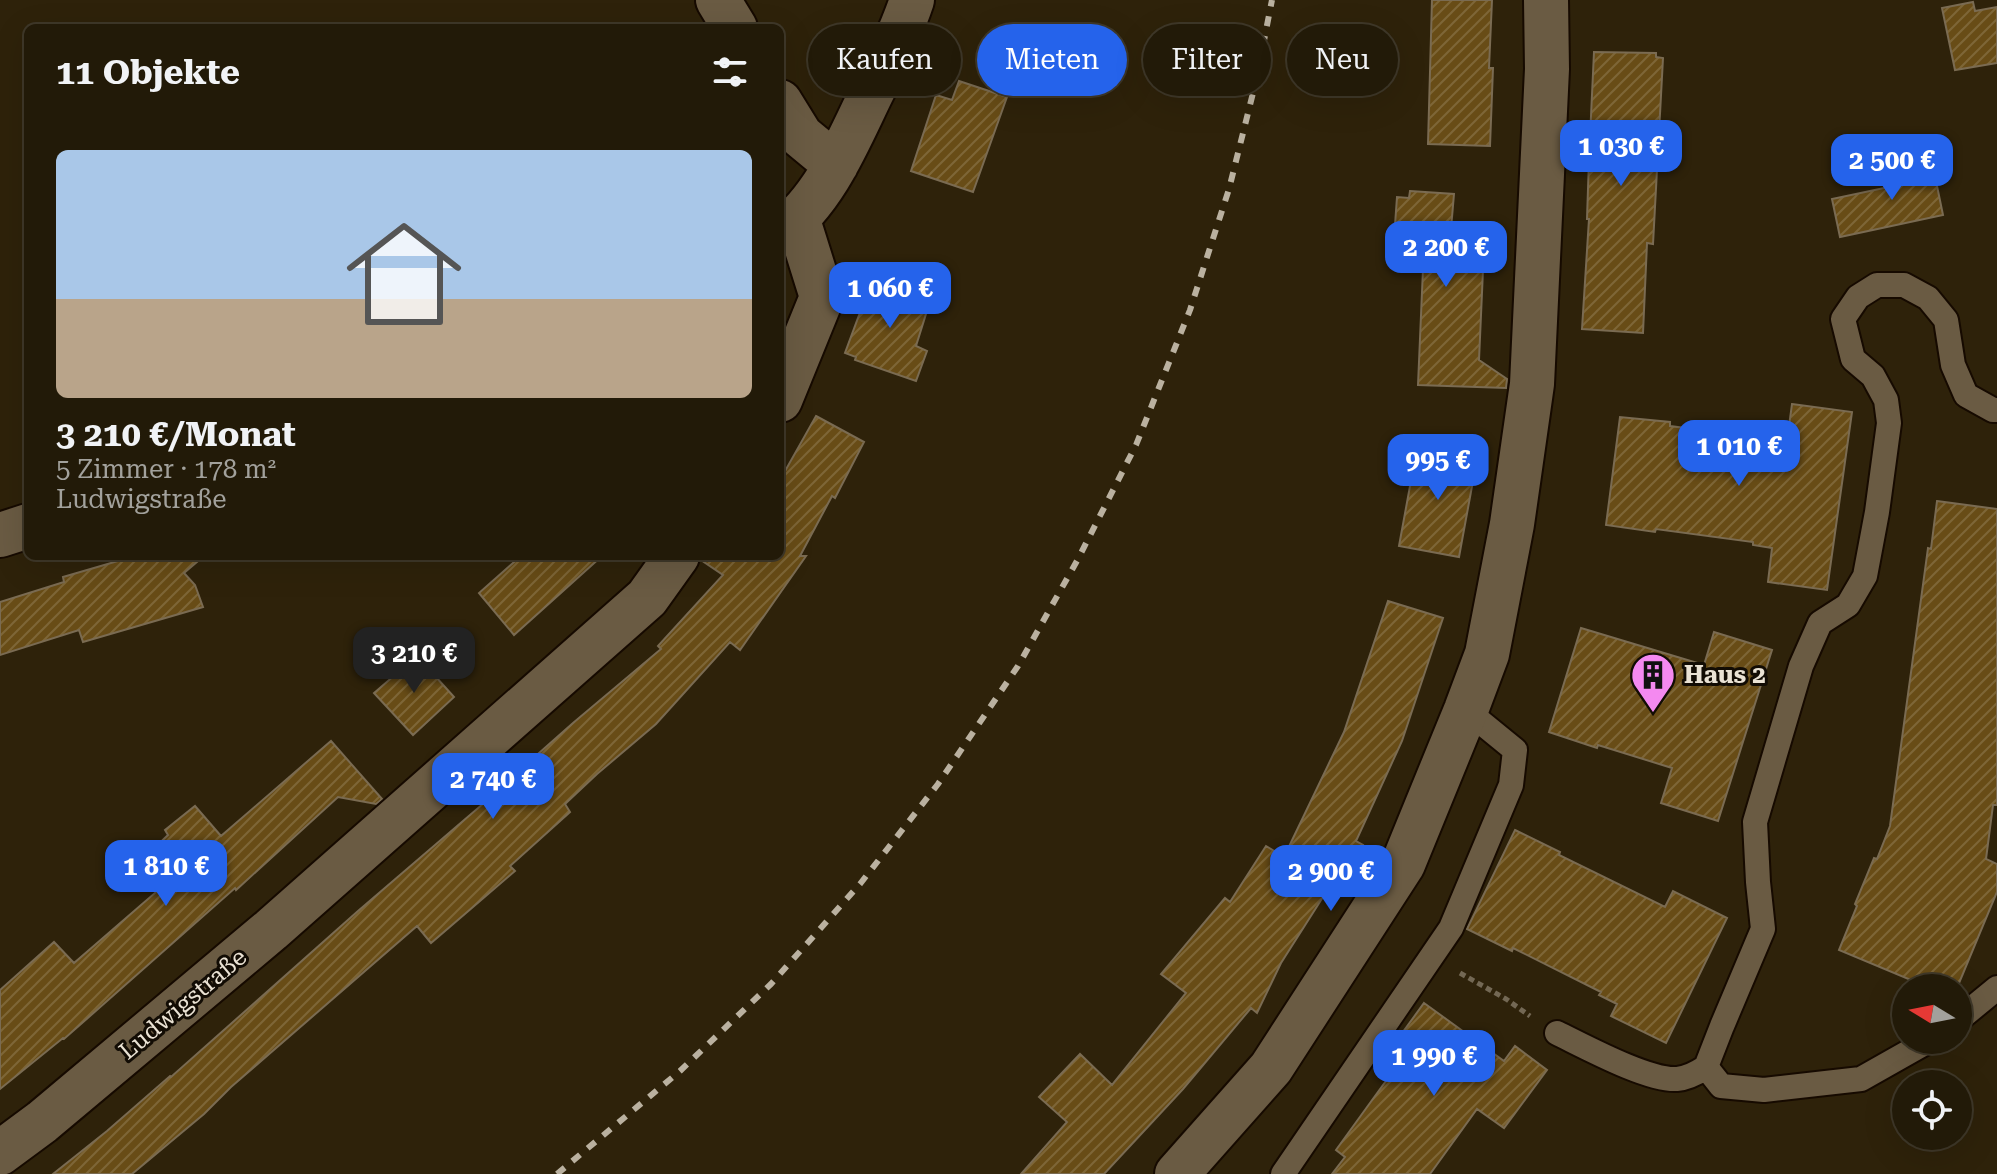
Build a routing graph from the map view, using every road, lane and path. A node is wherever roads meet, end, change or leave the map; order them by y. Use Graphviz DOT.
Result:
graph roads {
  1 [pos="718,0"];
  2 [pos="912,0"];
  3 [pos="1546,0"];
  4 [pos="733,24"];
  5 [pos="784,108"];
  6 [pos="836,165"];
  7 [pos="789,226"];
  8 [pos="784,390"];
  9 [pos="1997,410"];
  10 [pos="24,527"];
  11 [pos="0,535"];
  12 [pos="674,560"];
  13 [pos="1466,710"];
  14 [pos="1432,957"];
  15 [pos="1997,988"];
  16 [pos="1972,1009"];
  17 [pos="1557,1033"];
  18 [pos="1905,1054"];
  19 [pos="1706,1067"];
  20 [pos="0,1153"];
  21 [pos="1177,1174"];
  22 [pos="1283,1174"];
  1 -- 4 [label="street"];
  2 -- 6 [label="street"];
  3 -- 13 [label="street"];
  5 -- 6 [label="street"];
  6 -- 7 [label="street"];
  7 -- 8 [label="street"];
  9 -- 19 [label="lane"];
  10 -- 11 [label="street"];
  12 -- 20 [label="street, Ludwigstraße"];
  13 -- 14 [label="lane"];
  13 -- 21 [label="street"];
  14 -- 17 [label="path"];
  14 -- 22 [label="lane"];
  15 -- 16 [label="lane"];
  17 -- 19 [label="lane"];
  18 -- 19 [label="lane"];
}
